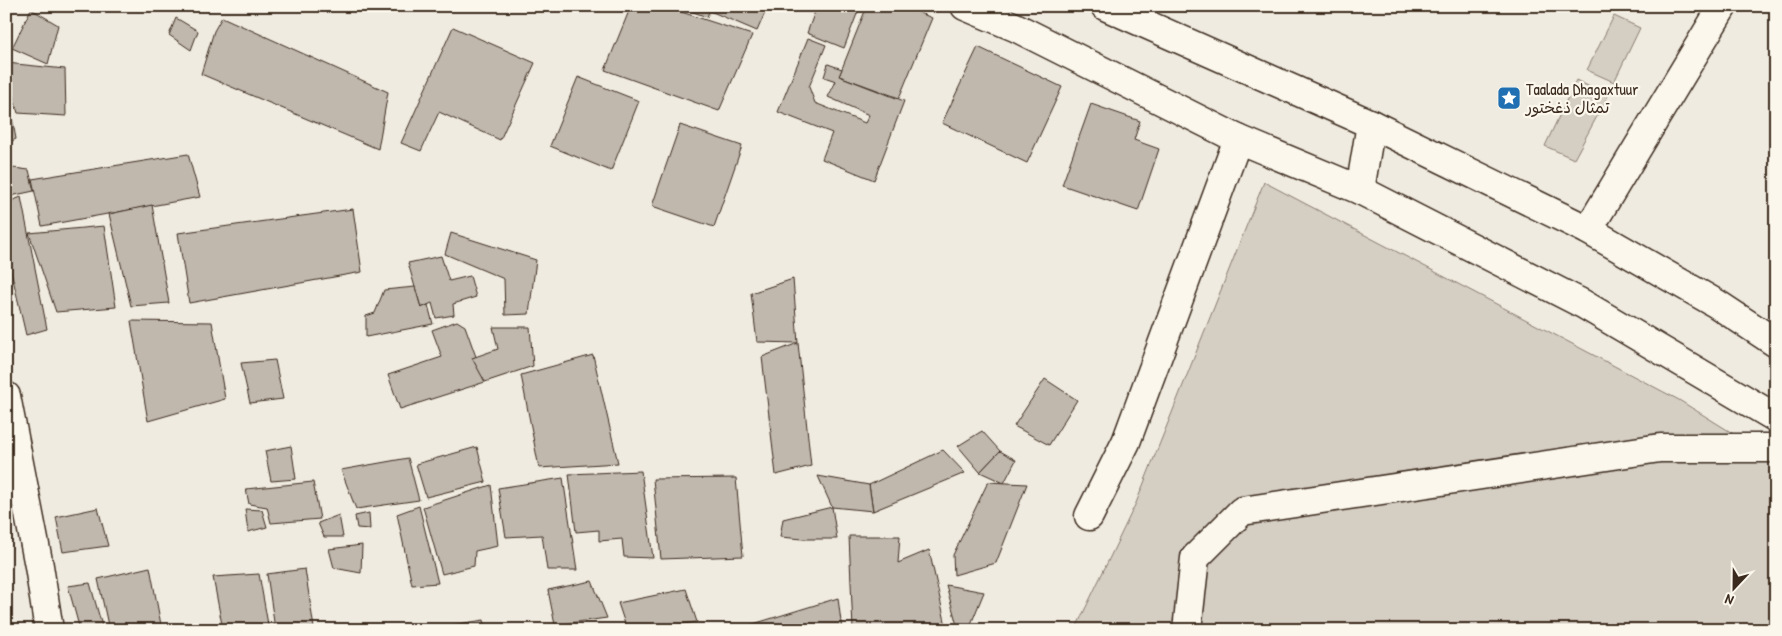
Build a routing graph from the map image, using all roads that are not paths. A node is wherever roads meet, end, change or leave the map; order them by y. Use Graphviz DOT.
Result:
graph roads {
  1 [pos="965,6"];
  2 [pos="1105,6"];
  3 [pos="1723,6"];
  4 [pos="1145,15"];
  5 [pos="1370,124"];
  6 [pos="1238,139"];
  7 [pos="1360,190"];
  8 [pos="1588,230"];
  9 [pos="1776,343"];
  10 [pos="6,396"];
  11 [pos="1776,418"];
  12 [pos="1776,448"];
  13 [pos="1089,516"];
  14 [pos="49,630"];
  15 [pos="1187,630"];
  1 -- 6 [label="main road"];
  2 -- 4 [label="main road"];
  3 -- 8 [label="main road"];
  4 -- 5 [label="main road"];
  5 -- 7 [label="main road"];
  5 -- 8 [label="main road"];
  6 -- 7 [label="main road"];
  6 -- 13 [label="main road"];
  7 -- 11 [label="main road"];
  8 -- 9 [label="main road"];
  10 -- 14 [label="main road"];
  12 -- 15 [label="main road"];
}
